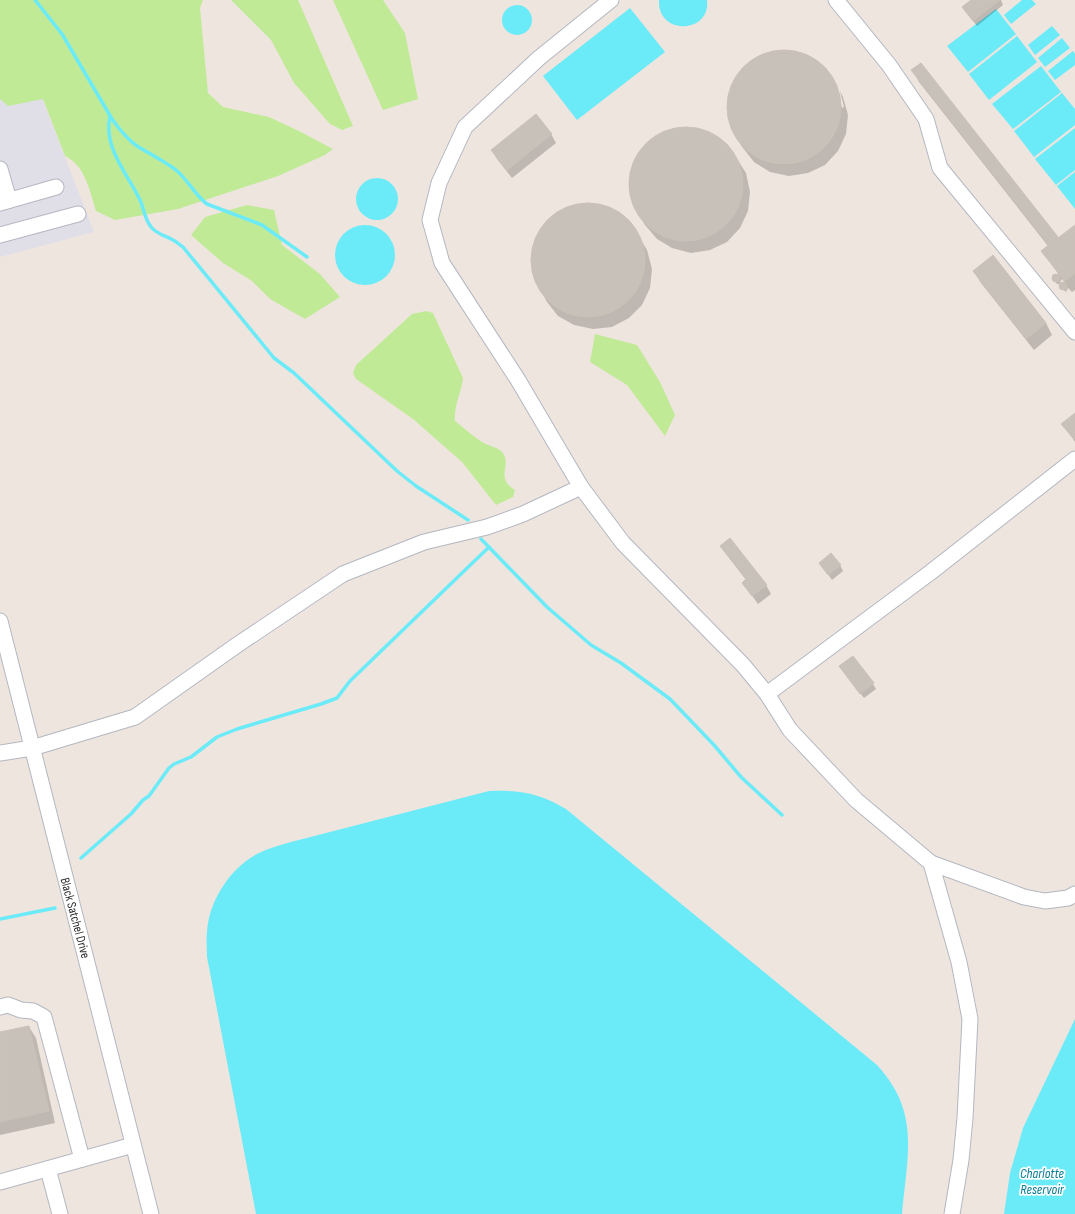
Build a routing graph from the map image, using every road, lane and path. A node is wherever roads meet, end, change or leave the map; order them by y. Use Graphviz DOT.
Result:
graph roads {
  1 [pos="612,0"];
  2 [pos="836,0"];
  3 [pos="0,169"];
  4 [pos="56,187"];
  5 [pos="4,202"];
  6 [pos="78,214"];
  7 [pos="0,235"];
  8 [pos="1075,332"];
  9 [pos="1075,459"];
  10 [pos="581,486"];
  11 [pos="0,621"];
  12 [pos="767,694"];
  13 [pos="32,748"];
  14 [pos="0,753"];
  15 [pos="931,863"];
  16 [pos="1075,894"];
  17 [pos="0,1007"];
  18 [pos="133,1145"];
  19 [pos="82,1159"];
  20 [pos="48,1169"];
  21 [pos="0,1182"];
  22 [pos="60,1214"];
  23 [pos="151,1214"];
  24 [pos="952,1214"];
  1 -- 10 [label="street"];
  2 -- 8 [label="street"];
  3 -- 5 [label="street"];
  4 -- 5 [label="street"];
  6 -- 7 [label="street"];
  9 -- 12 [label="street"];
  10 -- 12 [label="street"];
  10 -- 13 [label="street"];
  11 -- 13 [label="street, Black Satchel Drive"];
  12 -- 15 [label="street"];
  13 -- 14 [label="street"];
  13 -- 18 [label="street, Black Satchel Drive"];
  15 -- 16 [label="street"];
  15 -- 24 [label="street"];
  17 -- 19 [label="street"];
  18 -- 19 [label="street"];
  18 -- 23 [label="street, Black Satchel Drive"];
  19 -- 20 [label="street"];
  20 -- 21 [label="street"];
  20 -- 22 [label="street"];
}
